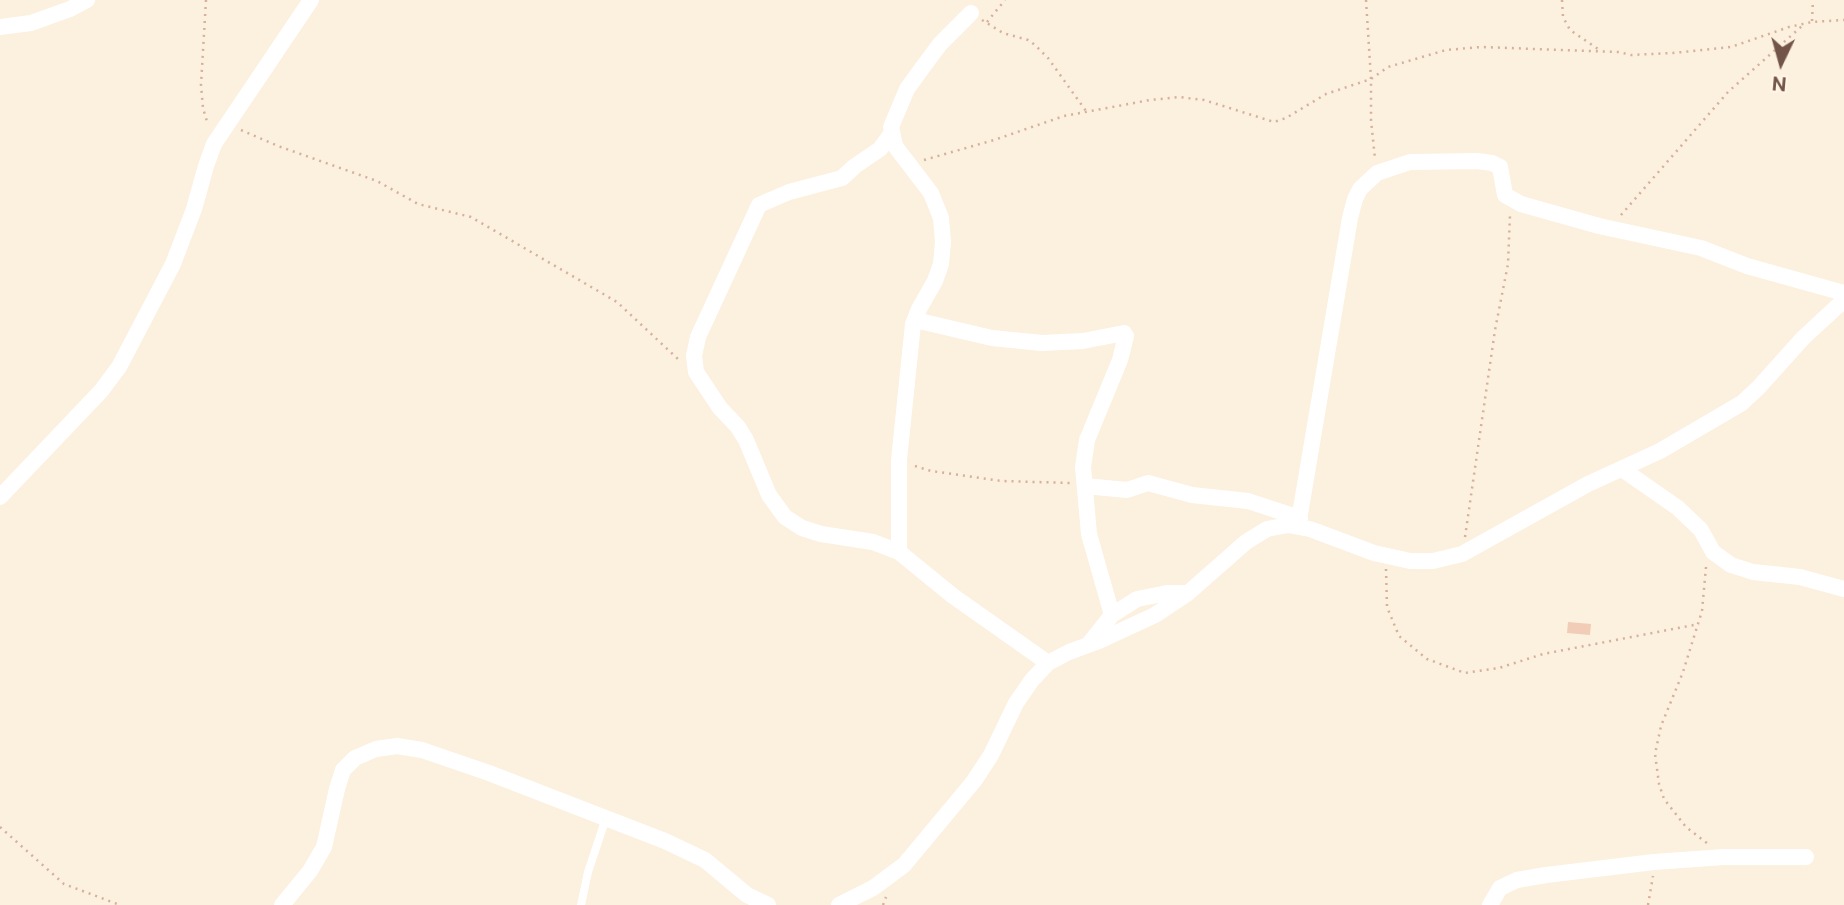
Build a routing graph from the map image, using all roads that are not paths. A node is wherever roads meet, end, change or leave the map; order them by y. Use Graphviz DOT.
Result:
graph roads {
  1 [pos="87,0"];
  2 [pos="311,0"];
  3 [pos="971,13"];
  4 [pos="0,27"];
  5 [pos="891,134"];
  6 [pos="1844,293"];
  7 [pos="1844,300"];
  8 [pos="915,320"];
  9 [pos="1622,469"];
  10 [pos="1084,486"];
  11 [pos="0,496"];
  12 [pos="1299,522"];
  13 [pos="899,552"];
  14 [pos="1844,589"];
  15 [pos="1188,593"];
  16 [pos="1112,615"];
  17 [pos="1088,645"];
  18 [pos="1048,663"];
  19 [pos="606,818"];
  20 [pos="1806,857"];
  21 [pos="282,905"];
  22 [pos="581,905"];
  23 [pos="768,905"];
  24 [pos="839,905"];
  25 [pos="1490,905"];
  1 -- 4 [label="street"];
  2 -- 11 [label="street"];
  3 -- 5 [label="street"];
  5 -- 8 [label="street"];
  5 -- 13 [label="street"];
  6 -- 12 [label="street"];
  7 -- 9 [label="street"];
  8 -- 10 [label="street"];
  8 -- 13 [label="street"];
  9 -- 12 [label="street"];
  9 -- 14 [label="street"];
  10 -- 12 [label="street"];
  10 -- 16 [label="street"];
  12 -- 15 [label="street"];
  13 -- 18 [label="street"];
  15 -- 16 [label="street"];
  15 -- 17 [label="street"];
  16 -- 17 [label="street"];
  17 -- 18 [label="street"];
  18 -- 24 [label="street"];
  19 -- 21 [label="street"];
  19 -- 22 [label="lane"];
  19 -- 23 [label="street"];
  20 -- 25 [label="street"];
}
